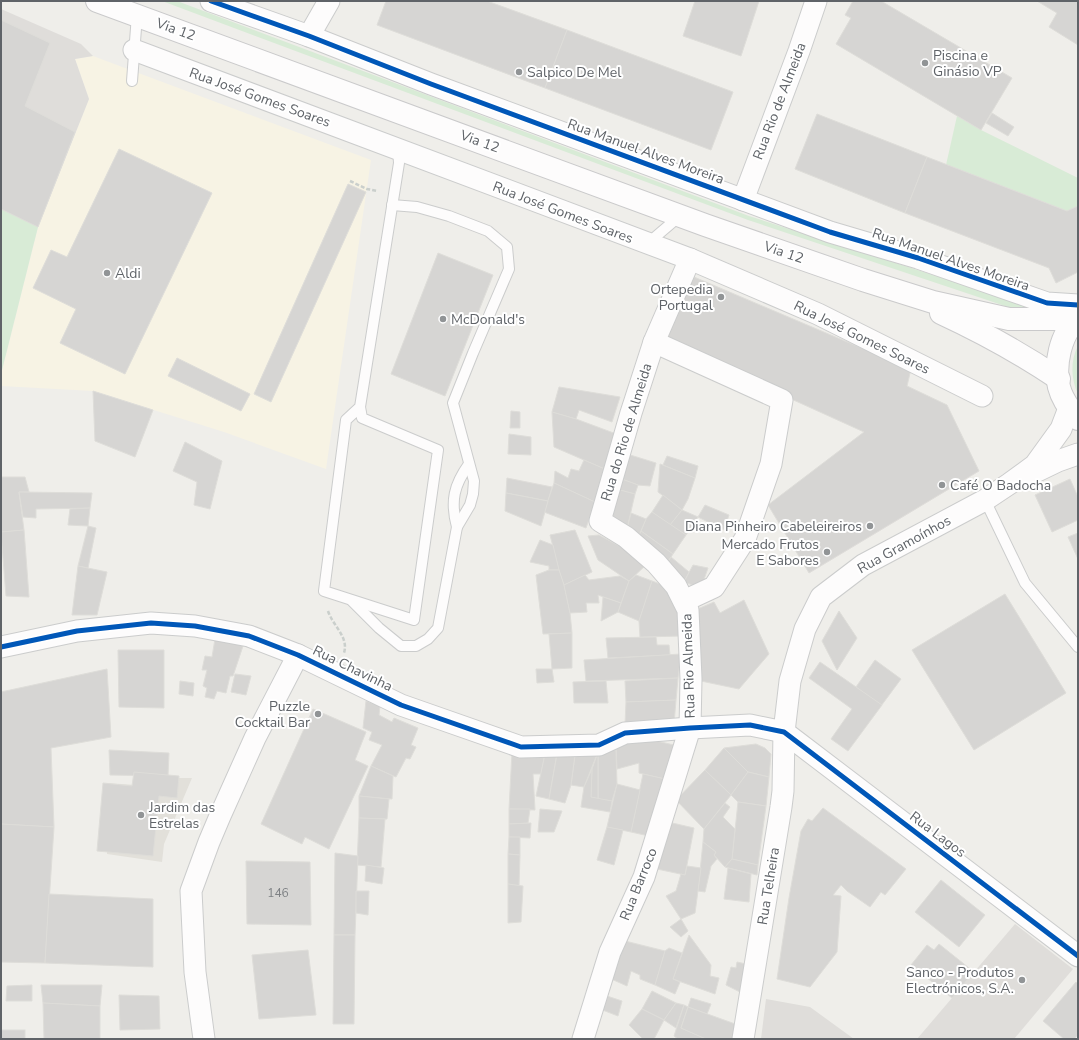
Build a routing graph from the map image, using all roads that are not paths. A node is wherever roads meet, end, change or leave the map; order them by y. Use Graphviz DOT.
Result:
graph roads {
  1 [pos="97,1"];
  2 [pos="211,1"];
  3 [pos="329,1"];
  4 [pos="816,1"];
  5 [pos="137,15"];
  6 [pos="309,36"];
  7 [pos="134,50"];
  8 [pos="132,81"];
  9 [pos="398,149"];
  10 [pos="743,200"];
  11 [pos="392,205"];
  12 [pos="682,215"];
  13 [pos="648,244"];
  14 [pos="690,259"];
  15 [pos="863,280"];
  16 [pos="1078,305"];
  17 [pos="1078,314"];
  18 [pos="1078,319"];
  19 [pos="654,342"];
  20 [pos="1059,379"];
  21 [pos="982,396"];
  22 [pos="360,407"];
  23 [pos="1073,413"];
  24 [pos="1078,454"];
  25 [pos="469,464"];
  26 [pos="1009,484"];
  27 [pos="985,500"];
  28 [pos="600,521"];
  29 [pos="457,527"];
  30 [pos="349,599"];
  31 [pos="684,601"];
  32 [pos="1,647"];
  33 [pos="1078,647"];
  34 [pos="298,655"];
  35 [pos="690,728"];
  36 [pos="784,732"];
  37 [pos="1078,956"];
  38 [pos="204,1039"];
  39 [pos="583,1039"];
  40 [pos="743,1039"];
  1 -- 5 [label="main road, Via 12"];
  2 -- 6 [label="street, Rua Manuel Alves Moreira"];
  3 -- 6 [label="street"];
  4 -- 10 [label="street, Rua Rio de Almeida"];
  5 -- 7 [label="lane"];
  5 -- 12 [label="main road, Via 12"];
  6 -- 10 [label="street, Rua Manuel Alves Moreira"];
  7 -- 8 [label="lane"];
  7 -- 9 [label="street, Rua José Gomes Soares"];
  9 -- 11 [label="lane"];
  9 -- 13 [label="street, Rua José Gomes Soares"];
  10 -- 16 [label="street, Rua Manuel Alves Moreira"];
  11 -- 22 [label="lane"];
  11 -- 25 [label="lane"];
  12 -- 13 [label="lane"];
  12 -- 15 [label="main road, Via 12"];
  13 -- 14 [label="street, Rua José Gomes Soares"];
  14 -- 19 [label="street, Rua do Rio de Almeida"];
  14 -- 21 [label="street, Rua José Gomes Soares"];
  15 -- 17 [label="main road, Via 12"];
  15 -- 20 [label="main road, Via 12"];
  18 -- 20 [label="main road"];
  19 -- 28 [label="street, Rua do Rio de Almeida"];
  19 -- 31 [label="street"];
  20 -- 23 [label="main road"];
  22 -- 30 [label="lane"];
  22 -- 30 [label="lane"];
  23 -- 26 [label="street, Rua Gramoínhos"];
  24 -- 26 [label="street, Rua Gramoínhos"];
  25 -- 29 [label="lane"];
  25 -- 29 [label="lane"];
  26 -- 27 [label="street, Rua Gramoínhos"];
  27 -- 33 [label="lane"];
  27 -- 36 [label="street, Rua Gramoínhos"];
  28 -- 31 [label="street, Rua Rio Almeida"];
  29 -- 30 [label="lane"];
  31 -- 35 [label="street, Rua Rio Almeida"];
  32 -- 34 [label="street, Rua Chavinha"];
  34 -- 35 [label="street, Rua Chavinha"];
  34 -- 38 [label="street"];
  35 -- 36 [label="street, Rua Chavinha"];
  35 -- 39 [label="street, Rua Barroco"];
  36 -- 37 [label="street, Rua Lagos"];
  36 -- 40 [label="street, Rua Telheira"];
}
